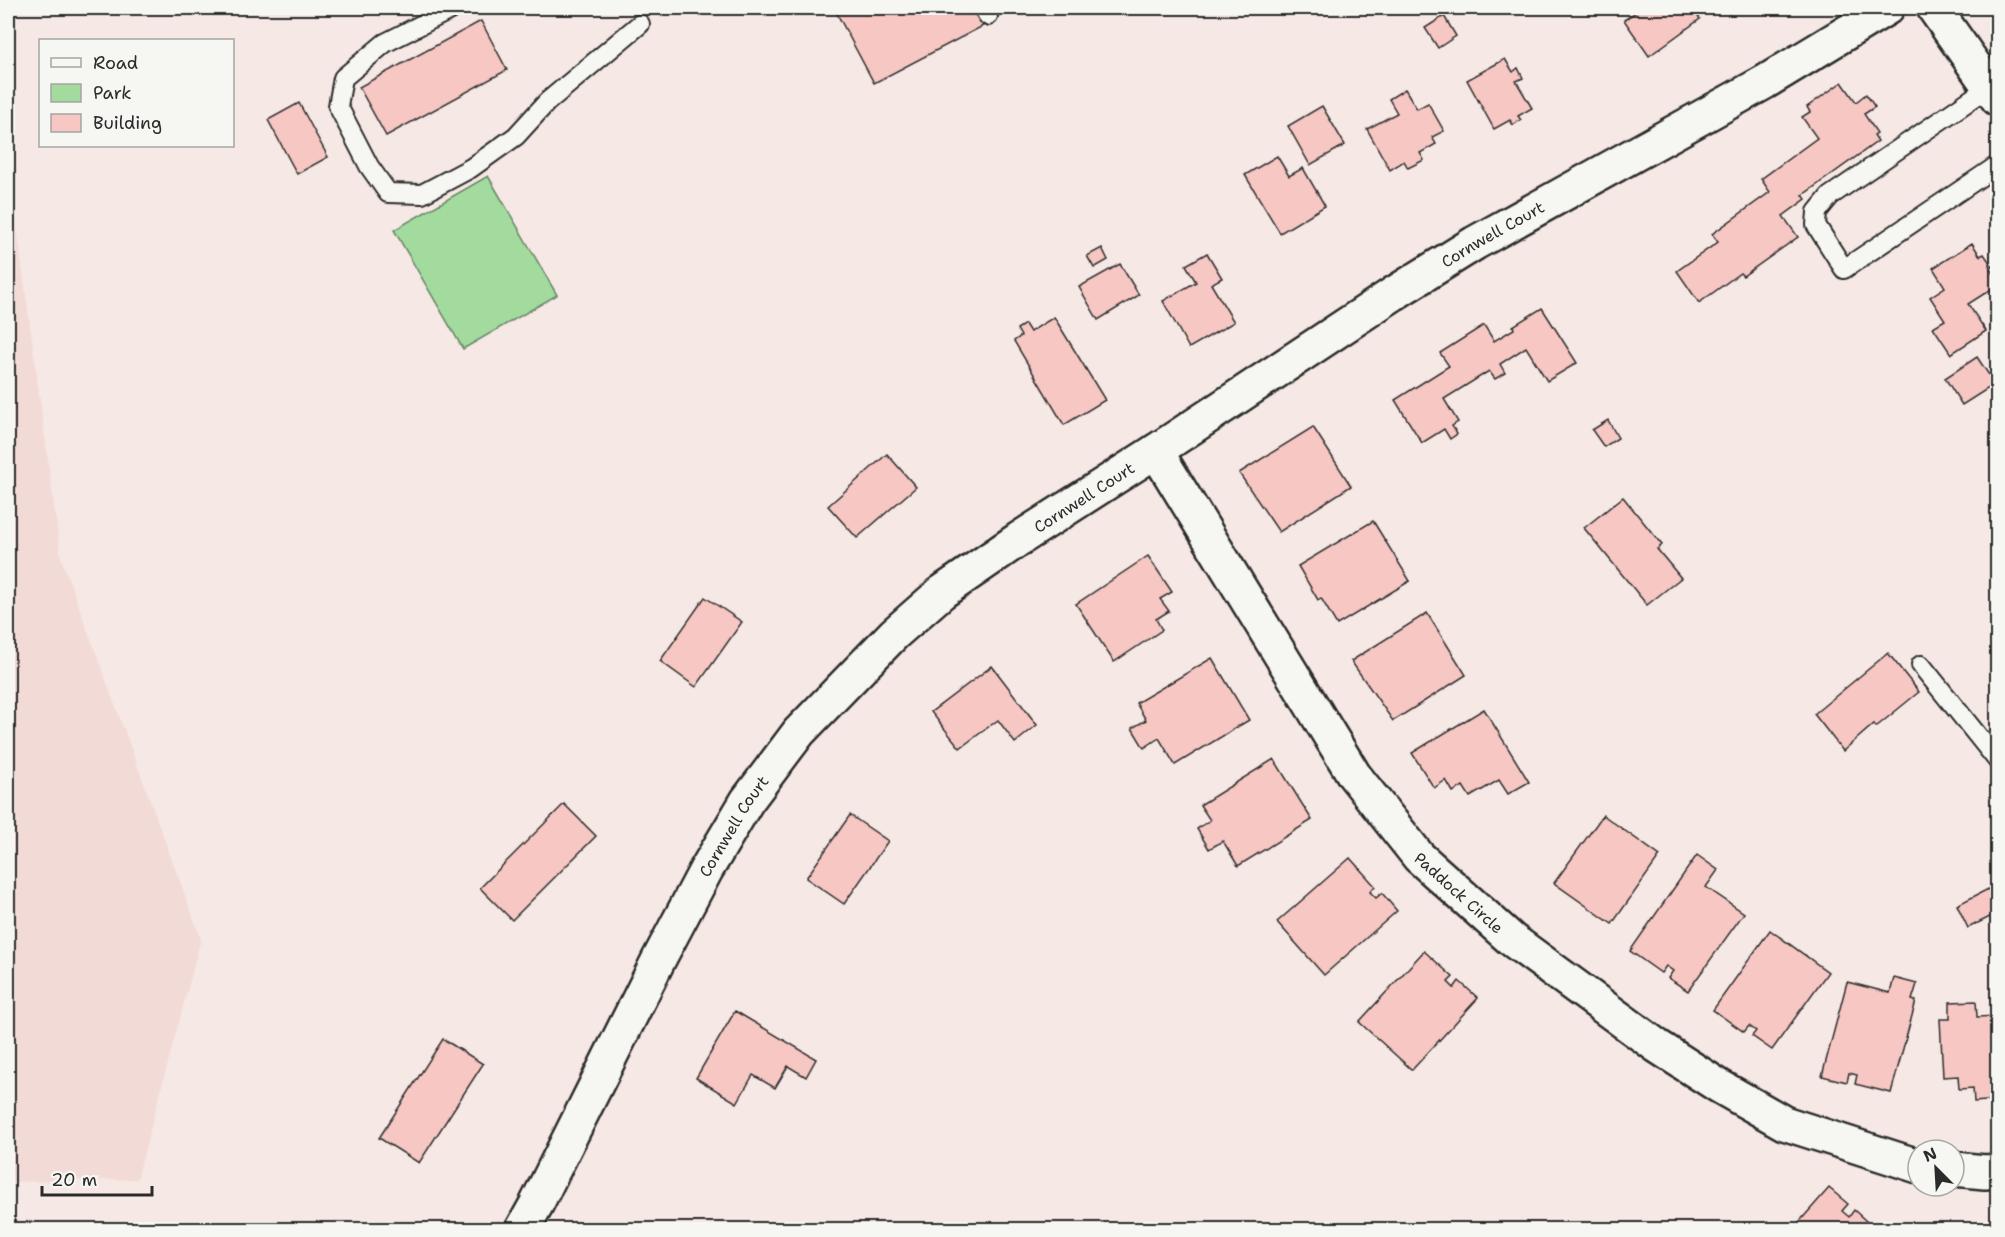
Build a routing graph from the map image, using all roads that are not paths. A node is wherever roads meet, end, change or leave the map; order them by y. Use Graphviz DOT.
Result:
graph roads {
  1 [pos="454,8"];
  2 [pos="1887,8"];
  3 [pos="1934,8"];
  4 [pos="640,24"];
  5 [pos="1993,93"];
  6 [pos="1998,165"];
  7 [pos="1156,451"];
  8 [pos="1921,665"];
  9 [pos="1998,761"];
  10 [pos="1906,1162"];
  11 [pos="1966,1170"];
  12 [pos="1998,1171"];
  13 [pos="522,1230"];
  1 -- 4 [label="lane"];
  2 -- 7 [label="street, Cornwell Court"];
  3 -- 5 [label="street"];
  5 -- 6 [label="lane"];
  7 -- 10 [label="street, Paddock Circle"];
  7 -- 13 [label="street, Cornwell Court"];
  8 -- 9 [label="lane"];
  11 -- 12 [label="street"];
}
